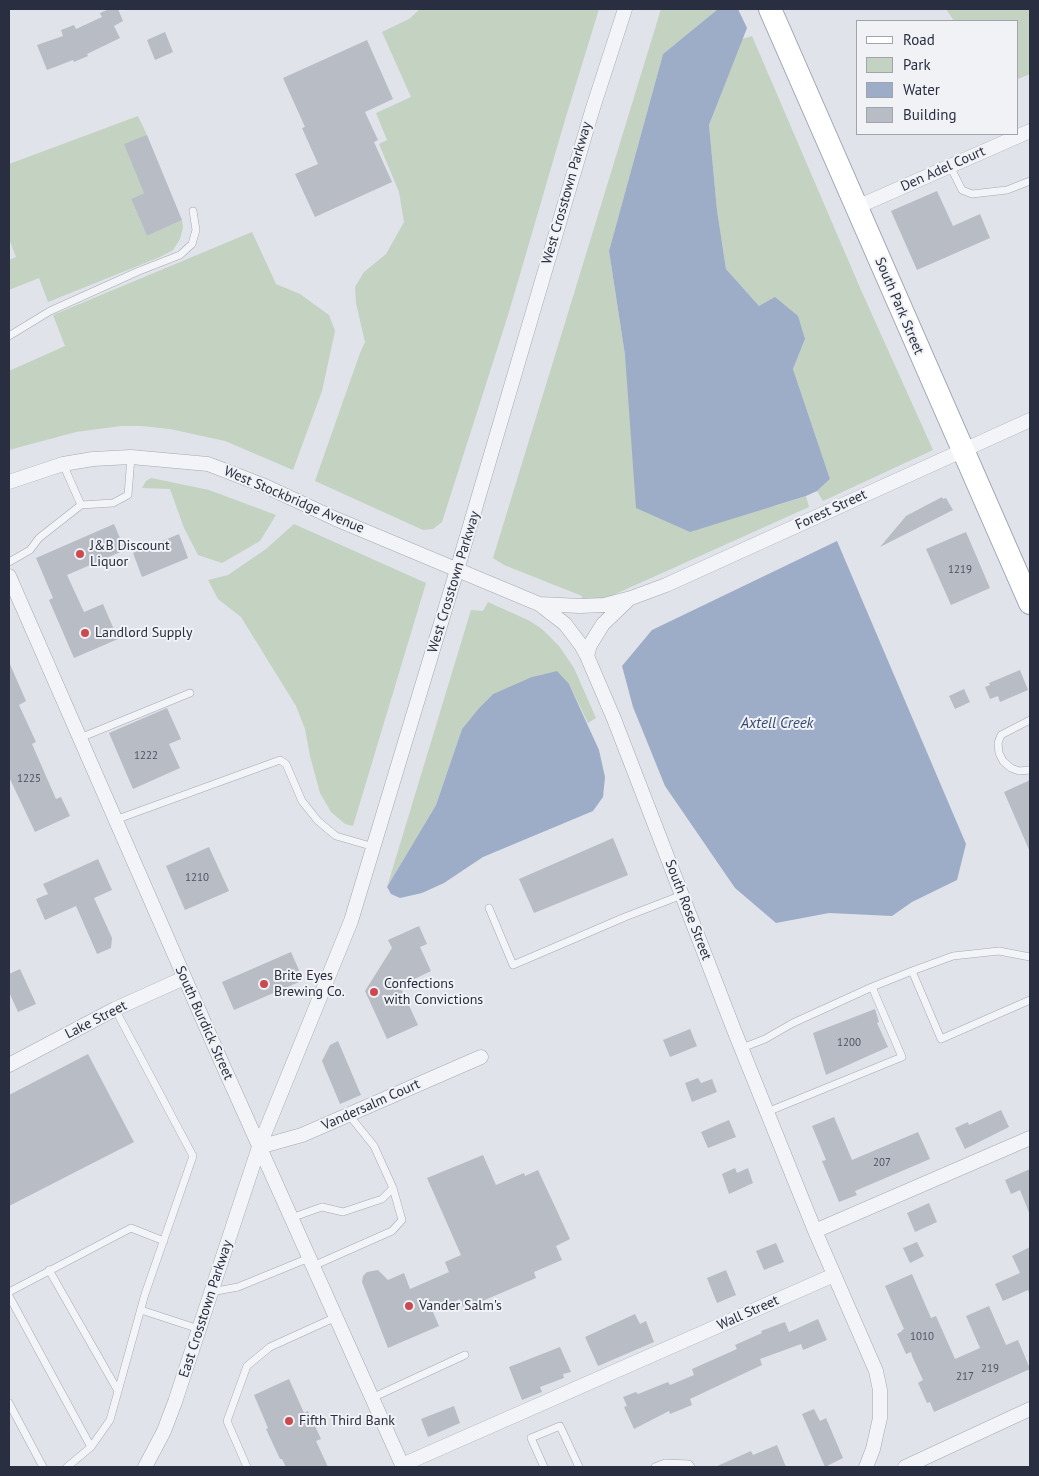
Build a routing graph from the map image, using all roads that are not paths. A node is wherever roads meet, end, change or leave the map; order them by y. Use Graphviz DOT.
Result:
graph roads {
  1 [pos="625,9"];
  2 [pos="770,9"];
  3 [pos="1030,131"];
  4 [pos="950,166"];
  5 [pos="1030,181"];
  6 [pos="857,207"];
  7 [pos="192,211"];
  8 [pos="9,336"];
  9 [pos="1030,420"];
  10 [pos="963,450"];
  11 [pos="131,456"];
  12 [pos="63,464"];
  13 [pos="9,482"];
  14 [pos="82,505"];
  15 [pos="9,562"];
  16 [pos="458,570"];
  17 [pos="9,576"];
  18 [pos="1028,590"];
  19 [pos="631,598"];
  20 [pos="539,604"];
  21 [pos="587,656"];
  22 [pos="190,693"];
  23 [pos="1030,720"];
  24 [pos="79,738"];
  25 [pos="1030,770"];
  26 [pos="115,820"];
  27 [pos="374,847"];
  28 [pos="682,895"];
  29 [pos="489,908"];
  30 [pos="1030,957"];
  31 [pos="912,971"];
  32 [pos="184,978"];
  33 [pos="872,987"];
  34 [pos="1030,1000"];
  35 [pos="115,1009"];
  36 [pos="742,1048"];
  37 [pos="481,1057"];
  38 [pos="9,1065"];
  39 [pos="767,1112"];
  40 [pos="349,1115"];
  41 [pos="1030,1138"];
  42 [pos="259,1147"];
  43 [pos="393,1188"];
  44 [pos="291,1218"];
  45 [pos="815,1231"];
  46 [pos="164,1241"];
  47 [pos="311,1262"];
  48 [pos="50,1270"];
  49 [pos="834,1275"];
  50 [pos="9,1292"];
  51 [pos="211,1292"];
  52 [pos="9,1296"];
  53 [pos="141,1310"];
  54 [pos="336,1317"];
  55 [pos="200,1328"];
  56 [pos="465,1356"];
  57 [pos="118,1391"];
  58 [pos="372,1398"];
  59 [pos="9,1403"];
  60 [pos="1030,1409"];
  61 [pos="91,1447"];
  62 [pos="43,1467"];
  63 [pos="67,1467"];
  64 [pos="144,1467"];
  65 [pos="247,1467"];
  66 [pos="401,1467"];
  67 [pos="544,1467"];
  68 [pos="579,1467"];
  69 [pos="655,1467"];
  70 [pos="691,1467"];
  71 [pos="866,1467"];
  72 [pos="905,1467"];
  1 -- 16 [label="street, West Crosstown Parkway"];
  2 -- 6 [label="main road, South Park Street"];
  3 -- 4 [label="street, Den Adel Court"];
  4 -- 5 [label="lane"];
  4 -- 6 [label="street, Den Adel Court"];
  6 -- 10 [label="main road, South Park Street"];
  7 -- 8 [label="lane"];
  9 -- 10 [label="street, Forest Street"];
  10 -- 18 [label="main road, South Park Street"];
  10 -- 19 [label="street, Forest Street"];
  11 -- 12 [label="street, West Stockbridge Avenue"];
  11 -- 14 [label="lane"];
  11 -- 16 [label="street, West Stockbridge Avenue"];
  12 -- 13 [label="street, West Stockbridge Avenue"];
  12 -- 14 [label="lane"];
  14 -- 15 [label="lane"];
  16 -- 20 [label="street, West Stockbridge Avenue"];
  16 -- 27 [label="street, West Crosstown Parkway"];
  17 -- 24 [label="street, South Burdick Street"];
  19 -- 20 [label="street, Forest Street"];
  19 -- 21 [label="street, Forest Street"];
  20 -- 21 [label="street, South Rose Street"];
  21 -- 28 [label="street, South Rose Street"];
  22 -- 24 [label="lane"];
  23 -- 25 [label="lane"];
  24 -- 26 [label="street, South Burdick Street"];
  26 -- 27 [label="lane"];
  26 -- 32 [label="street, South Burdick Street"];
  27 -- 42 [label="street, West Crosstown Parkway"];
  28 -- 29 [label="lane"];
  28 -- 36 [label="street, South Rose Street"];
  30 -- 31 [label="lane"];
  31 -- 33 [label="lane"];
  31 -- 34 [label="lane"];
  32 -- 35 [label="street, Lake Street"];
  32 -- 42 [label="street, South Burdick Street"];
  33 -- 36 [label="lane"];
  33 -- 39 [label="lane"];
  35 -- 38 [label="street, Lake Street"];
  35 -- 46 [label="lane"];
  36 -- 39 [label="street, South Rose Street"];
  37 -- 40 [label="street, Vandersalm Court"];
  39 -- 45 [label="street, South Rose Street"];
  40 -- 42 [label="street, Vandersalm Court"];
  40 -- 43 [label="lane"];
  41 -- 45 [label="street"];
  42 -- 44 [label="street, South Burdick Street"];
  42 -- 51 [label="street, East Crosstown Parkway"];
  43 -- 44 [label="lane"];
  43 -- 47 [label="lane"];
  44 -- 47 [label="street, South Burdick Street"];
  45 -- 49 [label="street"];
  46 -- 48 [label="lane"];
  46 -- 53 [label="lane"];
  47 -- 51 [label="lane"];
  47 -- 54 [label="street, South Burdick Street"];
  48 -- 50 [label="lane"];
  48 -- 57 [label="lane"];
  49 -- 66 [label="street, Wall Street"];
  49 -- 71 [label="street"];
  51 -- 55 [label="street, East Crosstown Parkway"];
  52 -- 61 [label="lane"];
  53 -- 55 [label="lane"];
  53 -- 57 [label="lane"];
  54 -- 58 [label="street, South Burdick Street"];
  54 -- 65 [label="lane"];
  55 -- 64 [label="street, East Crosstown Parkway"];
  56 -- 58 [label="lane"];
  57 -- 61 [label="lane"];
  58 -- 66 [label="street, South Burdick Street"];
  59 -- 62 [label="lane"];
  60 -- 72 [label="street"];
  61 -- 63 [label="lane"];
  67 -- 68 [label="lane"];
  69 -- 70 [label="lane"];
}
